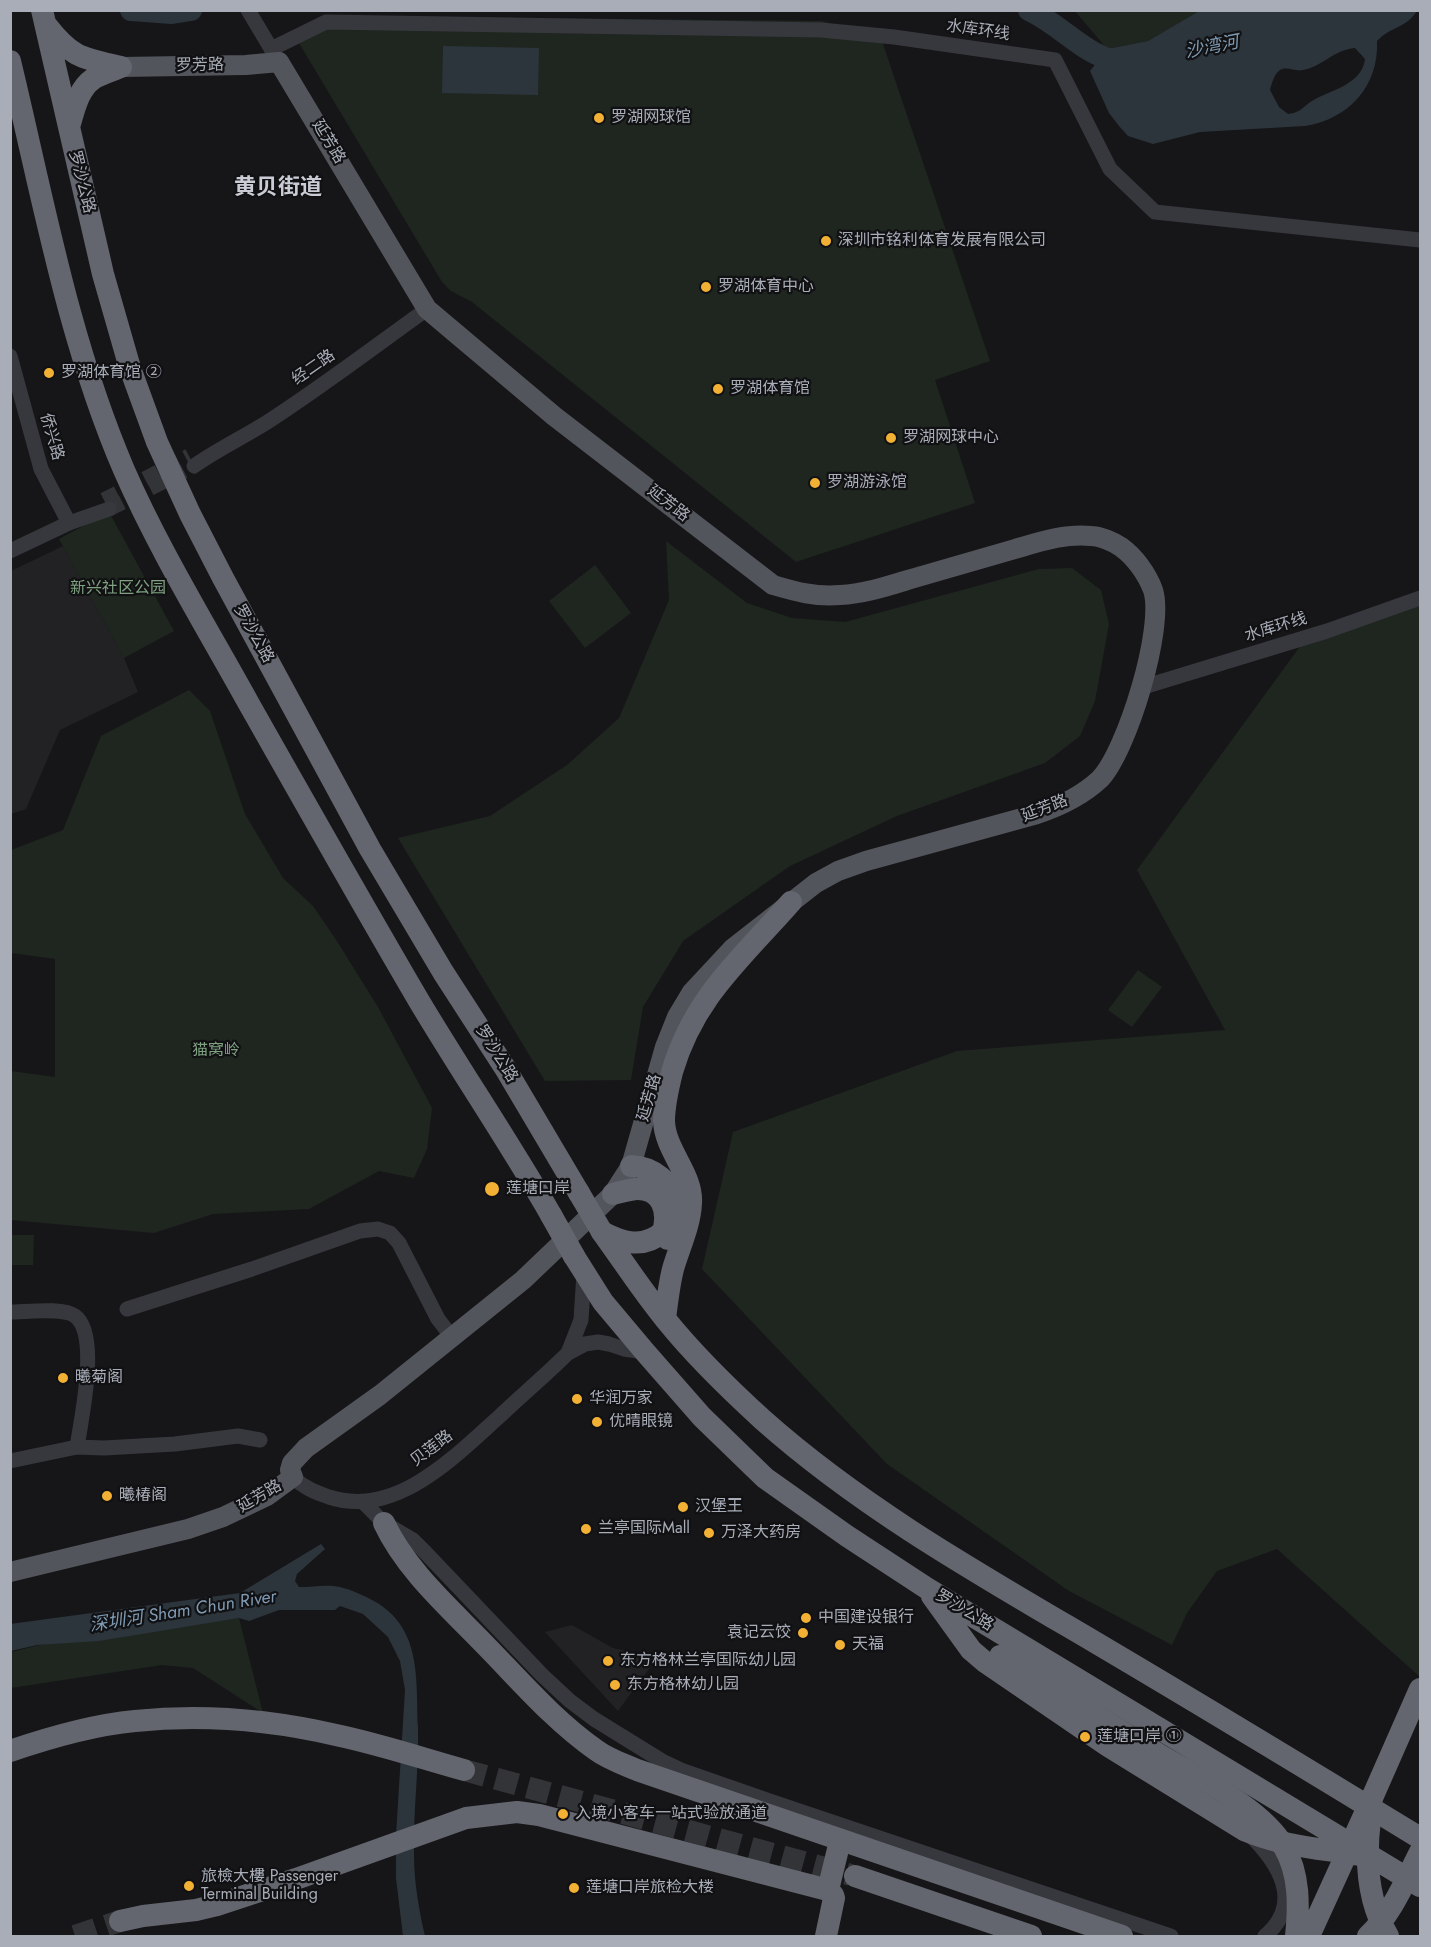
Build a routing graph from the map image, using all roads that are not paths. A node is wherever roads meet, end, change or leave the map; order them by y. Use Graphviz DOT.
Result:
graph roads {
  1 [pos="248,10"];
  2 [pos="44,17"];
  3 [pos="275,56"];
  4 [pos="10,61"];
  5 [pos="121,67"];
  6 [pos="68,128"];
  7 [pos="1420,240"];
  8 [pos="427,309"];
  9 [pos="10,356"];
  10 [pos="192,461"];
  11 [pos="107,504"];
  12 [pos="69,523"];
  13 [pos="10,551"];
  14 [pos="1420,597"];
  15 [pos="1140,688"];
  16 [pos="791,902"];
  17 [pos="631,1166"];
  18 [pos="613,1194"];
  19 [pos="602,1232"];
  20 [pos="579,1264"];
  21 [pos="127,1309"];
  22 [pos="10,1312"];
  23 [pos="665,1319"];
  24 [pos="452,1337"];
  25 [pos="645,1352"];
  26 [pos="568,1353"];
  27 [pos="260,1440"];
  28 [pos="77,1448"];
  29 [pos="10,1461"];
  30 [pos="293,1477"];
  31 [pos="362,1501"];
  32 [pos="384,1523"];
  33 [pos="10,1572"];
  34 [pos="928,1589"];
  35 [pos="953,1625"];
  36 [pos="1420,1689"];
  37 [pos="10,1751"];
  38 [pos="464,1770"];
  39 [pos="1372,1798"];
  40 [pos="1244,1830"];
  41 [pos="1420,1838"];
  42 [pos="840,1841"];
  43 [pos="1420,1852"];
  44 [pos="1377,1860"];
  45 [pos="855,1876"];
  46 [pos="1420,1886"];
  47 [pos="828,1890"];
  48 [pos="120,1921"];
  49 [pos="826,1936"];
  50 [pos="1031,1936"];
  51 [pos="1122,1936"];
  52 [pos="1171,1936"];
  53 [pos="1264,1936"];
  54 [pos="1296,1936"];
  55 [pos="1309,1936"];
  56 [pos="1368,1936"];
  57 [pos="1388,1936"];
  1 -- 3 [label="street, 延芳路"];
  2 -- 5 [label="highway"];
  2 -- 6 [label="highway, 罗沙公路"];
  3 -- 5 [label="main road, 罗芳路"];
  3 -- 7 [label="street, 水库环线"];
  3 -- 8 [label="main road, 延芳路"];
  4 -- 20 [label="highway, 罗沙公路, bridge"];
  5 -- 6 [label="highway"];
  6 -- 19 [label="highway, 罗沙公路, bridge"];
  8 -- 10 [label="street, 经二路"];
  8 -- 15 [label="main road, 延芳路"];
  9 -- 12 [label="street, 侨兴路"];
  11 -- 12 [label="street"];
  12 -- 13 [label="street"];
  14 -- 15 [label="street, 水库环线"];
  15 -- 16 [label="main road, 延芳路"];
  16 -- 17 [label="main road, 延芳路"];
  16 -- 23 [label="highway"];
  17 -- 18 [label="main road, 延芳路"];
  17 -- 23 [label="highway"];
  18 -- 19 [label="highway"];
  18 -- 24 [label="main road, 延芳路"];
  19 -- 23 [label="highway"];
  20 -- 25 [label="highway, 罗沙公路"];
  20 -- 26 [label="street, 贝莲路"];
  21 -- 24 [label="street"];
  22 -- 28 [label="street"];
  23 -- 41 [label="highway"];
  24 -- 30 [label="main road, 延芳路"];
  25 -- 26 [label="street, 贝莲路"];
  25 -- 34 [label="highway, 罗沙公路"];
  26 -- 31 [label="street, 贝莲路"];
  27 -- 28 [label="street"];
  28 -- 29 [label="street"];
  30 -- 31 [label="street, 贝莲路"];
  30 -- 33 [label="main road, 延芳路"];
  31 -- 32 [label="street"];
  32 -- 42 [label="highway"];
  32 -- 52 [label="street"];
  34 -- 35 [label="highway"];
  34 -- 44 [label="highway, 罗沙公路"];
  35 -- 40 [label="highway"];
  35 -- 54 [label="highway, bridge"];
  36 -- 39 [label="highway"];
  37 -- 38 [label="highway"];
  39 -- 55 [label="highway, bridge"];
  39 -- 57 [label="highway, bridge"];
  40 -- 44 [label="highway"];
  40 -- 53 [label="street"];
  42 -- 47 [label="highway, bridge"];
  42 -- 51 [label="highway"];
  43 -- 56 [label="highway, bridge"];
  44 -- 46 [label="highway, 罗沙公路"];
  45 -- 50 [label="highway"];
  47 -- 48 [label="highway"];
  47 -- 49 [label="highway"];
}
